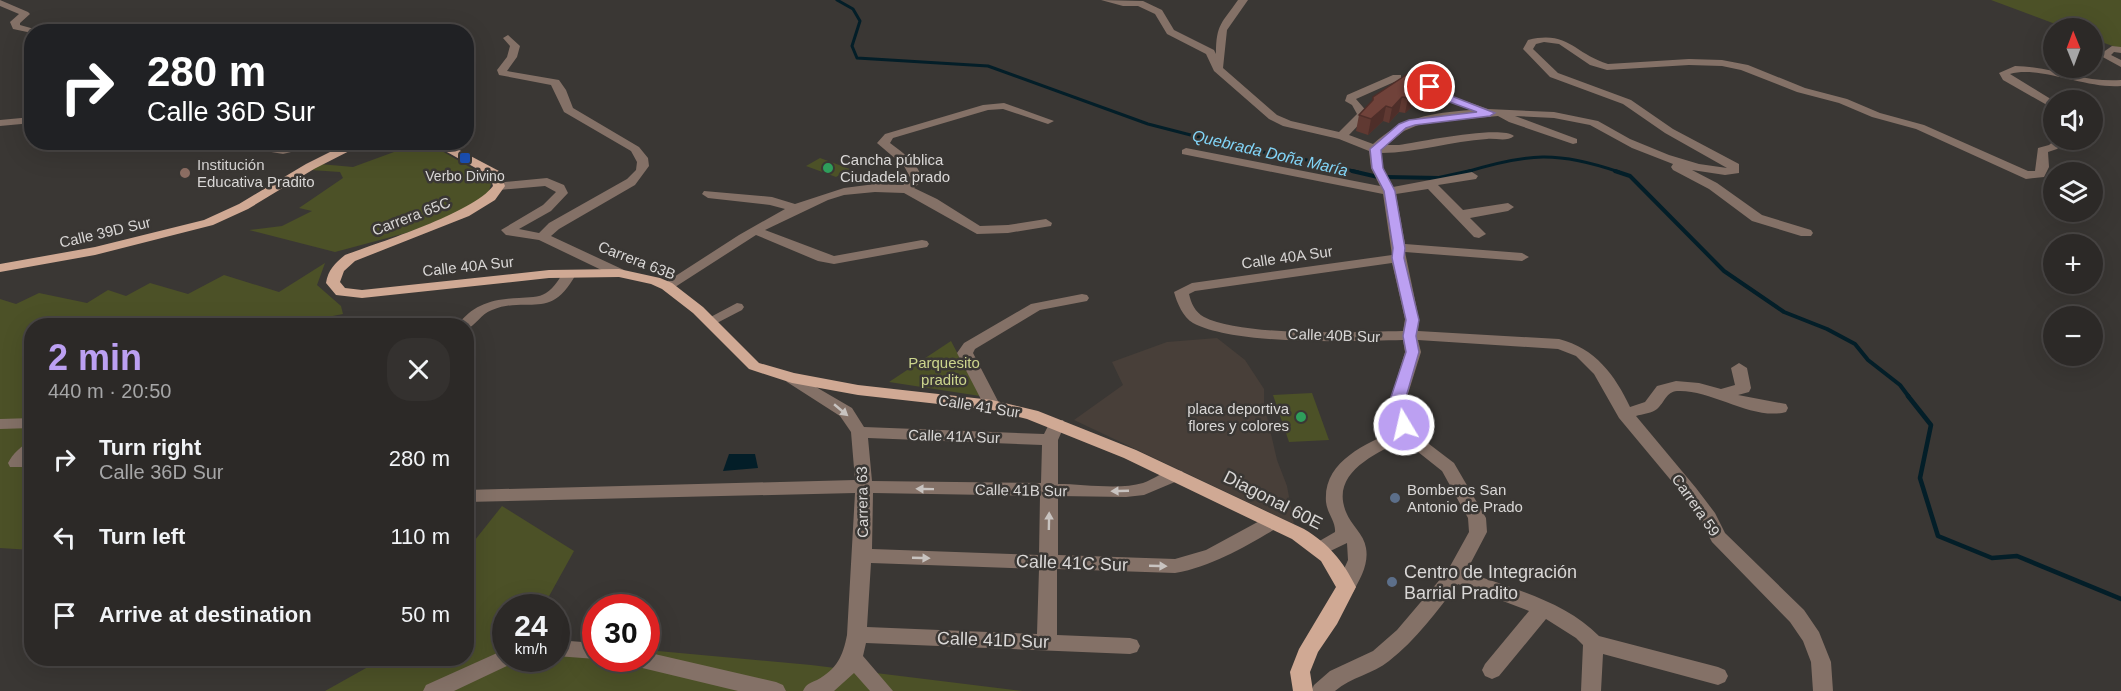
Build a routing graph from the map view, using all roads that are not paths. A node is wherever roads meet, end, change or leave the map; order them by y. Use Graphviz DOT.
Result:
graph roads {
  1 [pos="1107,0"];
  2 [pos="1244,0"];
  3 [pos="0,2"];
  4 [pos="24,29"];
  5 [pos="508,38"];
  6 [pos="2121,50"];
  7 [pos="2121,64"];
  8 [pos="1218,69"];
  9 [pos="1397,77"];
  10 [pos="2121,83"];
  11 [pos="1430,87"];
  12 [pos="2043,99"];
  13 [pos="1495,113"];
  14 [pos="24,121"];
  15 [pos="1048,121"];
  16 [pos="0,123"];
  17 [pos="1342,136"];
  18 [pos="1508,136"];
  19 [pos="1573,141"];
  20 [pos="1375,149"];
  21 [pos="344,150"];
  22 [pos="449,150"];
  23 [pos="2043,150"];
  24 [pos="1186,152"];
  25 [pos="1652,152"];
  26 [pos="1472,176"];
  27 [pos="499,186"];
  28 [pos="1387,188"];
  29 [pos="906,189"];
  30 [pos="708,194"];
  31 [pos="1508,207"];
  32 [pos="797,209"];
  33 [pos="1460,214"];
  34 [pos="1046,223"];
  35 [pos="756,231"];
  36 [pos="1806,232"];
  37 [pos="1479,234"];
  38 [pos="542,237"];
  39 [pos="922,244"];
  40 [pos="1398,253"];
  41 [pos="1522,257"];
  42 [pos="0,268"];
  43 [pos="619,273"];
  44 [pos="334,274"];
  45 [pos="569,274"];
  46 [pos="668,286"];
  47 [pos="1082,298"];
  48 [pos="737,307"];
  49 [pos="471,318"];
  50 [pos="1197,319"];
  51 [pos="710,321"];
  52 [pos="1410,336"];
  53 [pos="1578,350"];
  54 [pos="1739,368"];
  55 [pos="792,378"];
  56 [pos="1720,395"];
  57 [pos="992,405"];
  58 [pos="1780,408"];
  59 [pos="1625,414"];
  60 [pos="24,423"];
  61 [pos="0,424"];
  62 [pos="859,432"];
  63 [pos="1054,432"];
  64 [pos="1404,433"];
  65 [pos="24,455"];
  66 [pos="16,463"];
  67 [pos="1176,475"];
  68 [pos="864,488"];
  69 [pos="1049,491"];
  70 [pos="474,496"];
  71 [pos="1271,523"];
  72 [pos="1345,524"];
  73 [pos="1322,549"];
  74 [pos="863,556"];
  75 [pos="1048,564"];
  76 [pos="1455,575"];
  77 [pos="1346,587"];
  78 [pos="1543,609"];
  79 [pos="857,635"];
  80 [pos="1047,642"];
  81 [pos="1593,643"];
  82 [pos="1130,646"];
  83 [pos="853,658"];
  84 [pos="492,664"];
  85 [pos="660,664"];
  86 [pos="1492,670"];
  87 [pos="1718,676"];
  88 [pos="433,691"];
  89 [pos="776,691"];
  90 [pos="813,691"];
  91 [pos="883,691"];
  92 [pos="1303,691"];
  93 [pos="1321,691"];
  94 [pos="1591,691"];
  95 [pos="1823,691"];
  1 -- 8 [label="street"];
  2 -- 8 [label="street"];
  3 -- 4 [label="street"];
  5 -- 38 [label="street"];
  6 -- 7 [label="street"];
  8 -- 17 [label="street"];
  9 -- 17 [label="street"];
  10 -- 12 [label="street"];
  11 -- 13 [label="street"];
  13 -- 19 [label="street"];
  13 -- 20 [label="street"];
  13 -- 25 [label="street"];
  14 -- 16 [label="street"];
  15 -- 29 [label="street"];
  17 -- 20 [label="street"];
  18 -- 20 [label="street"];
  20 -- 28 [label="street"];
  21 -- 42 [label="main road, Calle 39D Sur"];
  22 -- 27 [label="main road"];
  23 -- 25 [label="street"];
  24 -- 28 [label="street"];
  25 -- 36 [label="street"];
  26 -- 28 [label="street"];
  27 -- 38 [label="street, Carrera 63B"];
  27 -- 44 [label="main road, Carrera 65C"];
  28 -- 33 [label="street"];
  28 -- 40 [label="street"];
  29 -- 32 [label="street"];
  29 -- 34 [label="street"];
  30 -- 32 [label="street"];
  31 -- 33 [label="street"];
  32 -- 35 [label="street"];
  33 -- 37 [label="street"];
  35 -- 39 [label="street"];
  35 -- 46 [label="street"];
  38 -- 43 [label="street, Carrera 63B"];
  40 -- 41 [label="street, Calle 40A Sur"];
  40 -- 50 [label="street, Calle 40A Sur"];
  40 -- 52 [label="street"];
  43 -- 45 [label="main road, Calle 40A Sur"];
  43 -- 46 [label="main road, Carrera 63B"];
  44 -- 45 [label="main road, Calle 40A Sur"];
  45 -- 49 [label="street"];
  46 -- 51 [label="main road, Carrera 63B"];
  47 -- 57 [label="street"];
  48 -- 51 [label="street"];
  50 -- 52 [label="street, Calle 40B Sur"];
  51 -- 55 [label="main road, Carrera 63B"];
  52 -- 53 [label="street, Calle 40B Sur"];
  52 -- 64 [label="street"];
  53 -- 59 [label="street, Carrera 59"];
  54 -- 56 [label="street"];
  55 -- 57 [label="main road, Calle 41 Sur"];
  55 -- 62 [label="street, one-way"];
  56 -- 58 [label="street"];
  56 -- 59 [label="street"];
  57 -- 63 [label="main road, Calle 41 Sur"];
  59 -- 95 [label="street, Carrera 59"];
  60 -- 61 [label="street"];
  62 -- 63 [label="street, Calle 41A Sur"];
  62 -- 68 [label="street, Carrera 63"];
  63 -- 67 [label="main road, Diagonal 60E"];
  63 -- 69 [label="street"];
  64 -- 72 [label="street"];
  64 -- 76 [label="street"];
  65 -- 66 [label="street"];
  67 -- 69 [label="street, Calle 41B Sur, one-way"];
  67 -- 71 [label="main road, Diagonal 60E"];
  69 -- 68 [label="street, Calle 41B Sur, one-way"];
  68 -- 70 [label="street, Calle 41B Sur"];
  68 -- 74 [label="street, Carrera 63"];
  75 -- 69 [label="street, one-way"];
  71 -- 73 [label="main road, Diagonal 60E"];
  75 -- 71 [label="street, Calle 41C Sur, one-way"];
  72 -- 73 [label="street"];
  72 -- 77 [label="street"];
  73 -- 77 [label="main road, Diagonal 60E"];
  74 -- 75 [label="street, Calle 41C Sur, one-way"];
  74 -- 79 [label="street, Carrera 63"];
  75 -- 80 [label="street"];
  76 -- 78 [label="street"];
  76 -- 93 [label="street"];
  77 -- 92 [label="main road"];
  78 -- 81 [label="street"];
  78 -- 86 [label="street"];
  79 -- 80 [label="street, Calle 41D Sur"];
  79 -- 83 [label="street, Carrera 63"];
  80 -- 82 [label="street, Calle 41D Sur"];
  81 -- 87 [label="street"];
  81 -- 94 [label="street"];
  83 -- 90 [label="street"];
  83 -- 91 [label="street"];
  84 -- 88 [label="street"];
  85 -- 89 [label="street"];
}
